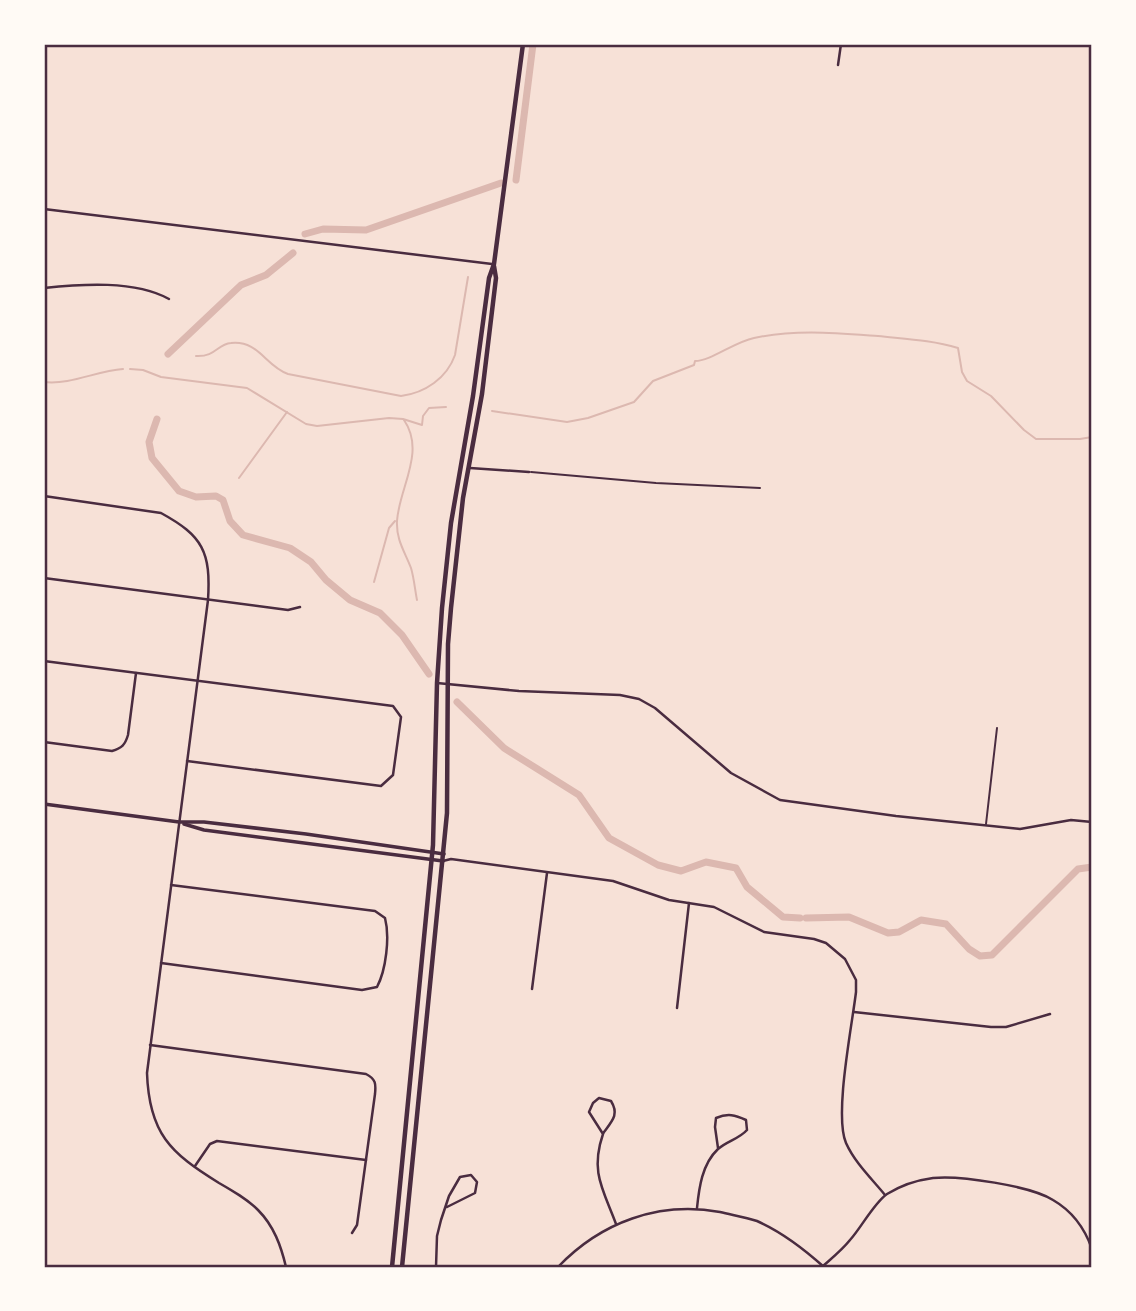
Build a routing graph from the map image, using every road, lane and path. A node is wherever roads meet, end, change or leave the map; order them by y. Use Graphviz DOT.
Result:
graph roads {
  1 [pos="523,44"];
  2 [pos="841,44"];
  3 [pos="838,65"];
  4 [pos="44,209"];
  5 [pos="494,264"];
  6 [pos="44,288"];
  7 [pos="169,299"];
  8 [pos="469,468"];
  9 [pos="529,472"];
  10 [pos="760,488"];
  11 [pos="44,496"];
  12 [pos="44,578"];
  13 [pos="208,600"];
  14 [pos="300,607"];
  15 [pos="44,661"];
  16 [pos="136,673"];
  17 [pos="197,680"];
  18 [pos="437,684"];
  19 [pos="448,684"];
  20 [pos="996,728"];
  21 [pos="44,742"];
  22 [pos="187,761"];
  23 [pos="44,804"];
  24 [pos="179,822"];
  25 [pos="1092,822"];
  26 [pos="986,825"];
  27 [pos="432,852"];
  28 [pos="444,854"];
  29 [pos="452,859"];
  30 [pos="431,860"];
  31 [pos="443,861"];
  32 [pos="547,873"];
  33 [pos="171,885"];
  34 [pos="689,903"];
  35 [pos="161,963"];
  36 [pos="532,989"];
  37 [pos="677,1008"];
  38 [pos="854,1012"];
  39 [pos="1050,1014"];
  40 [pos="150,1045"];
  41 [pos="603,1134"];
  42 [pos="719,1148"];
  43 [pos="366,1160"];
  44 [pos="195,1167"];
  45 [pos="885,1195"];
  46 [pos="447,1207"];
  47 [pos="697,1208"];
  48 [pos="617,1224"];
  49 [pos="352,1233"];
  50 [pos="1092,1249"];
  51 [pos="286,1267"];
  52 [pos="392,1267"];
  53 [pos="402,1267"];
  54 [pos="436,1267"];
  55 [pos="558,1267"];
  56 [pos="823,1267"];
  1 -- 5 [label="main road"];
  2 -- 3 [label="street"];
  4 -- 5 [label="street"];
  5 -- 8 [label="main road"];
  5 -- 18 [label="main road"];
  6 -- 7 [label="street"];
  8 -- 9 [label="street"];
  8 -- 19 [label="main road"];
  9 -- 10 [label="lane"];
  11 -- 13 [label="street"];
  12 -- 13 [label="street"];
  13 -- 14 [label="street"];
  13 -- 17 [label="street"];
  15 -- 16 [label="street"];
  16 -- 17 [label="street"];
  16 -- 21 [label="street"];
  17 -- 22 [label="street"];
  17 -- 22 [label="street"];
  18 -- 19 [label="street"];
  18 -- 27 [label="main road"];
  19 -- 26 [label="street"];
  19 -- 28 [label="main road"];
  20 -- 26 [label="lane"];
  22 -- 24 [label="street"];
  23 -- 24 [label="street"];
  24 -- 27 [label="street"];
  24 -- 30 [label="street"];
  24 -- 33 [label="street"];
  25 -- 26 [label="street"];
  27 -- 28 [label="street"];
  27 -- 30 [label="main road"];
  28 -- 29 [label="street"];
  28 -- 31 [label="main road"];
  29 -- 31 [label="street"];
  29 -- 32 [label="street"];
  30 -- 31 [label="street"];
  30 -- 52 [label="main road"];
  31 -- 53 [label="main road"];
  32 -- 34 [label="street"];
  32 -- 36 [label="street"];
  33 -- 35 [label="street"];
  33 -- 35 [label="street"];
  34 -- 37 [label="street"];
  34 -- 38 [label="street"];
  35 -- 40 [label="street"];
  38 -- 39 [label="street"];
  38 -- 45 [label="street"];
  40 -- 43 [label="street"];
  40 -- 44 [label="street"];
  41 -- 41 [label="street"];
  41 -- 48 [label="street"];
  42 -- 42 [label="street"];
  42 -- 47 [label="street"];
  43 -- 44 [label="street"];
  43 -- 49 [label="street"];
  44 -- 51 [label="street"];
  45 -- 50 [label="street"];
  45 -- 56 [label="street"];
  46 -- 46 [label="street"];
  46 -- 54 [label="street"];
  47 -- 48 [label="street"];
  47 -- 56 [label="street"];
  48 -- 55 [label="street"];
}
